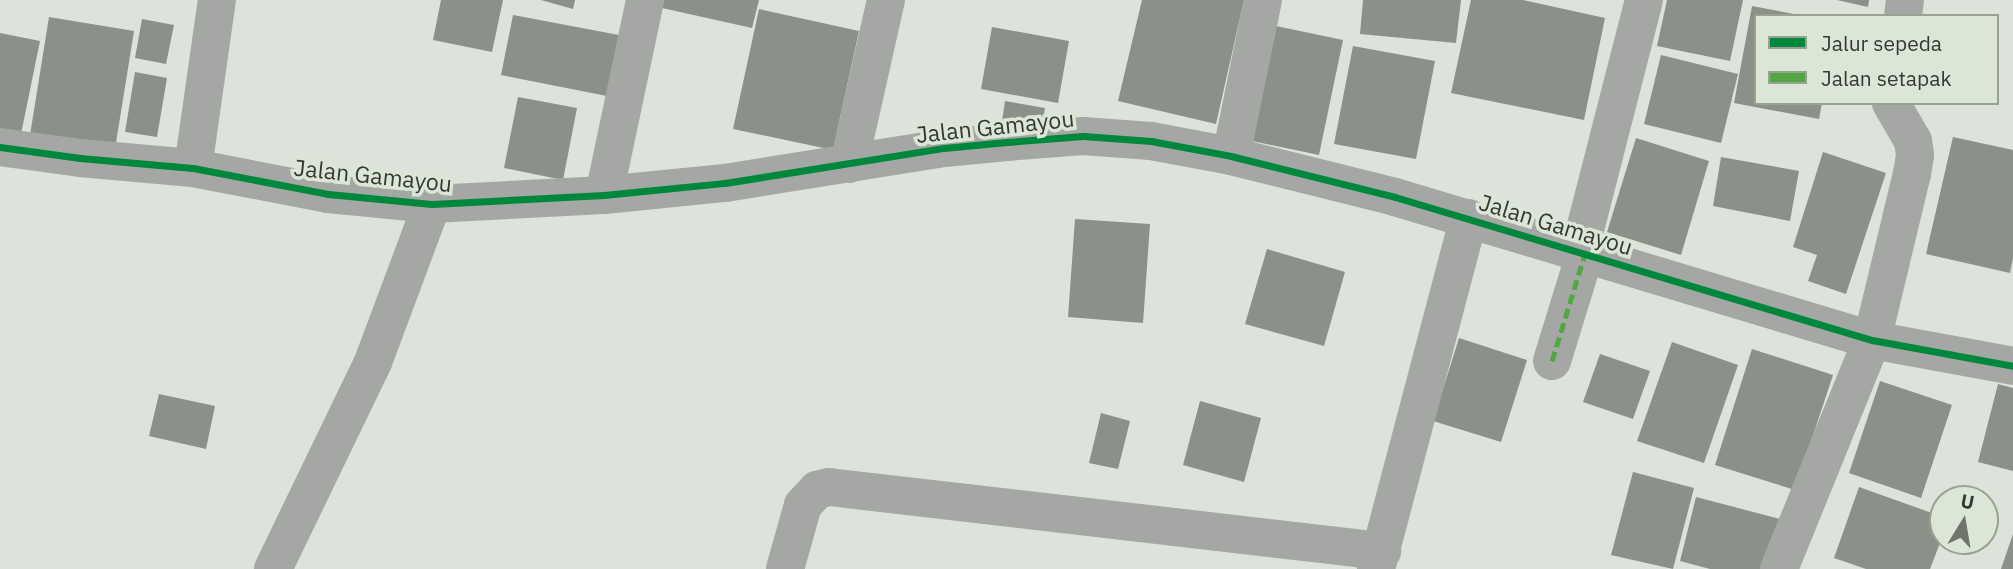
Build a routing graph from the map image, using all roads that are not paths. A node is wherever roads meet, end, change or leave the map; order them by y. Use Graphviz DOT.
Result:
graph roads {
  1 [pos="217,0"];
  2 [pos="645,0"];
  3 [pos="886,0"];
  4 [pos="1263,0"];
  5 [pos="1644,0"];
  6 [pos="1891,105"];
  7 [pos="0,146"];
  8 [pos="1231,156"];
  9 [pos="849,164"];
  10 [pos="193,168"];
  11 [pos="604,195"];
  12 [pos="432,204"];
  13 [pos="1469,218"];
  14 [pos="1582,253"];
  15 [pos="1872,340"];
  16 [pos="1552,360"];
  17 [pos="2013,366"];
  18 [pos="1379,560"];
  19 [pos="273,569"];
  20 [pos="785,569"];
  21 [pos="1779,569"];
  1 -- 10 [label="street"];
  2 -- 11 [label="street"];
  3 -- 9 [label="street"];
  4 -- 8 [label="street"];
  5 -- 14 [label="street"];
  6 -- 15 [label="street"];
  7 -- 10 [label="street, Jalan Gamayou"];
  8 -- 9 [label="street, Jalan Gamayou"];
  8 -- 13 [label="street, Jalan Gamayou"];
  9 -- 11 [label="street, Jalan Gamayou"];
  10 -- 12 [label="street, Jalan Gamayou"];
  11 -- 12 [label="street, Jalan Gamayou"];
  12 -- 19 [label="street"];
  13 -- 14 [label="street, Jalan Gamayou"];
  13 -- 18 [label="street"];
  14 -- 15 [label="street, Jalan Gamayou"];
  14 -- 16 [label="street"];
  15 -- 17 [label="street, Jalan Gamayou"];
  15 -- 21 [label="street"];
  18 -- 20 [label="street"];
}
